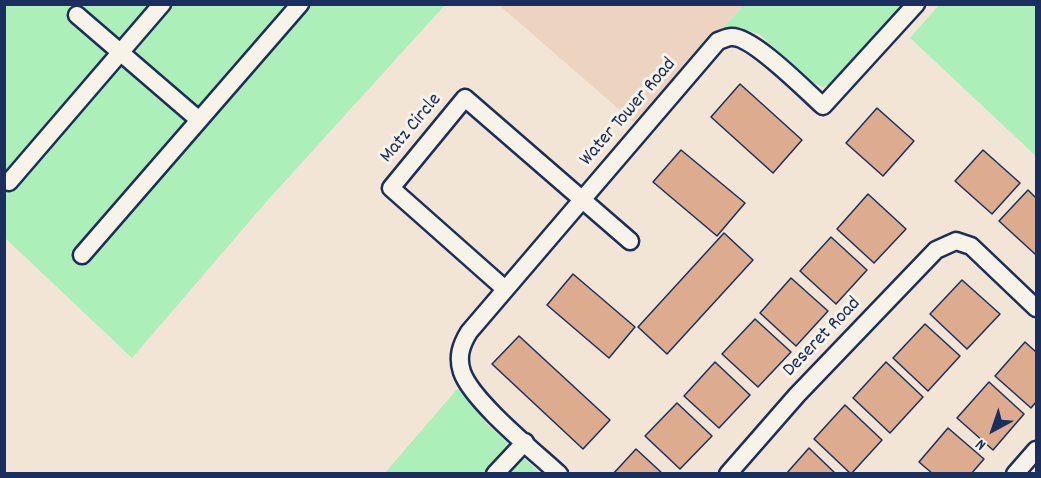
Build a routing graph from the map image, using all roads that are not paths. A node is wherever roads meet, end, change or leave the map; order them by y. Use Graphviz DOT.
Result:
graph roads {
  1 [pos="162,4"];
  2 [pos="300,4"];
  3 [pos="916,4"];
  4 [pos="77,15"];
  5 [pos="121,52"];
  6 [pos="199,120"];
  7 [pos="9,182"];
  8 [pos="583,199"];
  9 [pos="630,241"];
  10 [pos="82,255"];
  11 [pos="505,289"];
  12 [pos="1036,308"];
  13 [pos="525,442"];
  14 [pos="1036,450"];
  15 [pos="495,474"];
  16 [pos="559,474"];
  17 [pos="728,474"];
  18 [pos="1015,474"];
  1 -- 5 [label="street"];
  2 -- 6 [label="street"];
  3 -- 8 [label="street, Water Tower Road"];
  4 -- 5 [label="street"];
  5 -- 6 [label="street"];
  5 -- 7 [label="street"];
  6 -- 10 [label="street"];
  8 -- 9 [label="street"];
  8 -- 11 [label="street, Water Tower Road"];
  8 -- 11 [label="street, Matz Circle"];
  11 -- 13 [label="street, Water Tower Road"];
  12 -- 17 [label="street, Deseret Road"];
  13 -- 15 [label="street"];
  13 -- 16 [label="street, Water Tower Road"];
  14 -- 18 [label="street"];
}
